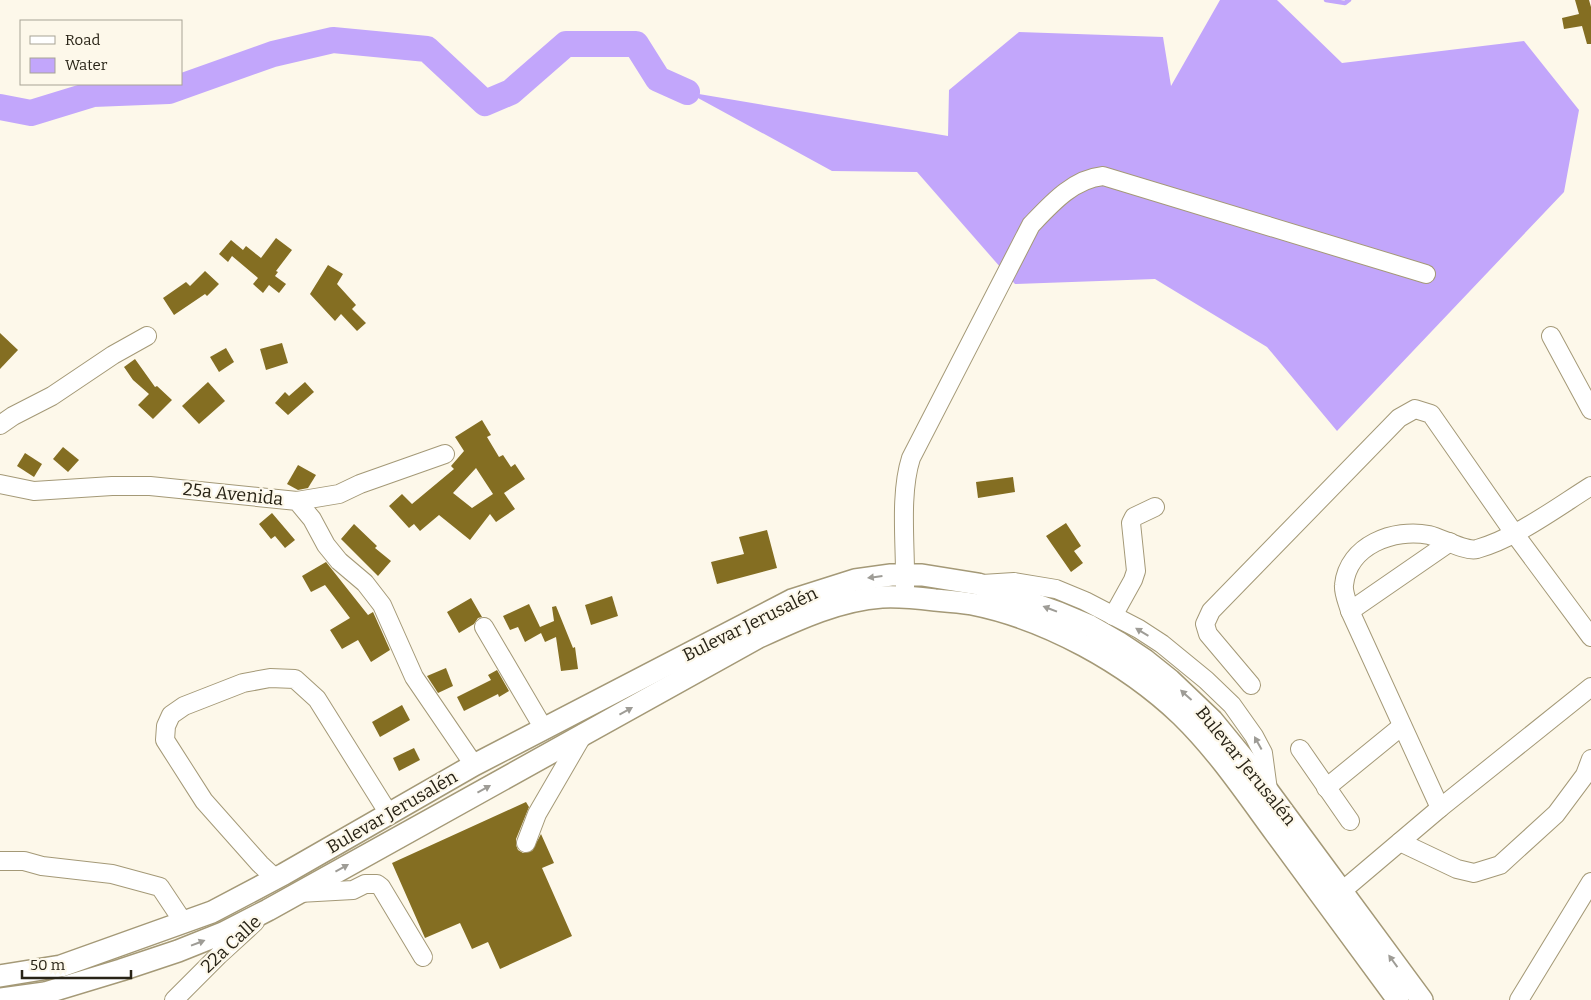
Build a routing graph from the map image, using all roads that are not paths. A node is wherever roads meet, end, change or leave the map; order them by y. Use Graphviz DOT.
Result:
graph roads {
  1 [pos="1426,274"];
  2 [pos="147,336"];
  3 [pos="1551,336"];
  4 [pos="1591,410"];
  5 [pos="0,426"];
  6 [pos="445,454"];
  7 [pos="0,484"];
  8 [pos="1591,486"];
  9 [pos="297,501"];
  10 [pos="1155,507"];
  11 [pos="1514,533"];
  12 [pos="1450,542"];
  13 [pos="905,575"];
  14 [pos="978,584"];
  15 [pos="905,598"];
  16 [pos="1350,611"];
  17 [pos="1113,616"];
  18 [pos="484,627"];
  19 [pos="1591,637"];
  20 [pos="1251,685"];
  21 [pos="1591,687"];
  22 [pos="1402,726"];
  23 [pos="544,729"];
  24 [pos="584,734"];
  25 [pos="1300,749"];
  26 [pos="1591,759"];
  27 [pos="474,765"];
  28 [pos="1326,788"];
  29 [pos="1268,790"];
  30 [pos="1440,808"];
  31 [pos="389,814"];
  32 [pos="1350,821"];
  33 [pos="1400,842"];
  34 [pos="526,843"];
  35 [pos="0,861"];
  36 [pos="276,878"];
  37 [pos="1591,882"];
  38 [pos="1342,891"];
  39 [pos="298,893"];
  40 [pos="268,910"];
  41 [pos="184,923"];
  42 [pos="423,957"];
  43 [pos="0,976"];
  44 [pos="0,999"];
  45 [pos="174,1000"];
  46 [pos="1398,1000"];
  47 [pos="1422,1000"];
  48 [pos="1519,1000"];
  1 -- 13 [label="street"];
  2 -- 5 [label="street"];
  3 -- 4 [label="street"];
  6 -- 9 [label="street"];
  7 -- 9 [label="street, 25a Avenida"];
  8 -- 11 [label="street"];
  9 -- 27 [label="street, 25a Avenida"];
  10 -- 17 [label="street"];
  11 -- 12 [label="street"];
  11 -- 19 [label="street"];
  11 -- 20 [label="street"];
  12 -- 16 [label="street"];
  12 -- 16 [label="street"];
  13 -- 14 [label="main road, Bulevar Jerusalén"];
  13 -- 15 [label="street"];
  13 -- 23 [label="main road, Bulevar Jerusalén, one-way"];
  14 -- 17 [label="street"];
  29 -- 14 [label="main road, Bulevar Jerusalén, one-way"];
  24 -- 15 [label="main road, Bulevar Jerusalén, one-way"];
  15 -- 46 [label="main road, Bulevar Jerusalén"];
  16 -- 22 [label="street"];
  29 -- 17 [label="street, one-way"];
  18 -- 23 [label="street"];
  21 -- 30 [label="street"];
  22 -- 28 [label="street"];
  22 -- 30 [label="street"];
  23 -- 27 [label="main road, Bulevar Jerusalén"];
  24 -- 34 [label="street"];
  39 -- 24 [label="main road, Bulevar Jerusalén, one-way"];
  25 -- 28 [label="street"];
  26 -- 33 [label="street"];
  27 -- 31 [label="main road, Bulevar Jerusalén"];
  28 -- 32 [label="street"];
  29 -- 38 [label="main road, Bulevar Jerusalén"];
  30 -- 33 [label="street"];
  31 -- 36 [label="main road, Bulevar Jerusalén"];
  31 -- 36 [label="street"];
  33 -- 38 [label="street"];
  35 -- 41 [label="street"];
  36 -- 41 [label="main road, Bulevar Jerusalén"];
  37 -- 48 [label="street"];
  47 -- 38 [label="main road, Bulevar Jerusalén, one-way"];
  39 -- 40 [label="main road, Bulevar Jerusalén"];
  39 -- 42 [label="street"];
  44 -- 40 [label="main road, Bulevar Jerusalén, one-way"];
  40 -- 45 [label="street, 22a Calle"];
  41 -- 43 [label="main road, Bulevar Jerusalén"];
}
